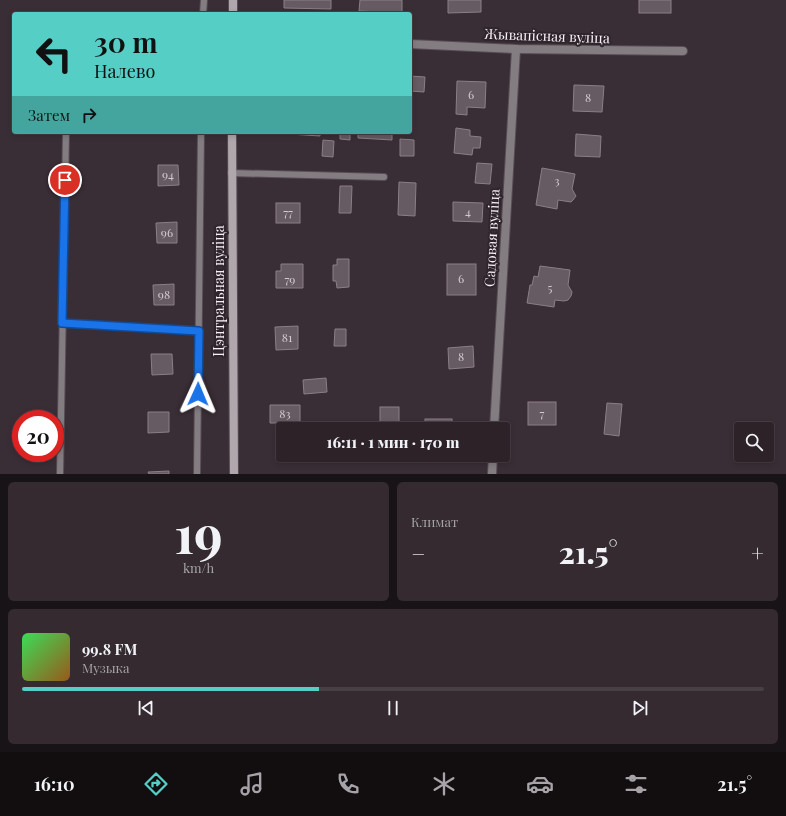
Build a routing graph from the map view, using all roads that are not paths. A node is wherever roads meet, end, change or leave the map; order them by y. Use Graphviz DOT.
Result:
graph roads {
  1 [pos="204,0"];
  2 [pos="233,0"];
  3 [pos="203,12"];
  4 [pos="233,12"];
  5 [pos="412,44"];
  6 [pos="516,49"];
  7 [pos="683,51"];
  8 [pos="66,134"];
  9 [pos="201,134"];
  10 [pos="232,134"];
  11 [pos="232,173"];
  12 [pos="384,177"];
  13 [pos="62,323"];
  14 [pos="199,331"];
  15 [pos="494,422"];
  16 [pos="493,462"];
  17 [pos="60,474"];
  18 [pos="197,474"];
  19 [pos="234,474"];
  20 [pos="492,474"];
  1 -- 3 [label="lane"];
  2 -- 4 [label="street"];
  5 -- 6 [label="street, Жывапісная вуліца"];
  6 -- 7 [label="street, Жывапісная вуліца"];
  6 -- 15 [label="street, Садовая вуліца"];
  8 -- 13 [label="lane"];
  9 -- 14 [label="lane"];
  10 -- 11 [label="street, Цэнтральная вуліца"];
  11 -- 12 [label="lane"];
  11 -- 19 [label="street, Цэнтральная вуліца"];
  13 -- 14 [label="lane"];
  13 -- 17 [label="lane"];
  14 -- 18 [label="lane"];
  16 -- 20 [label="street"];
}
